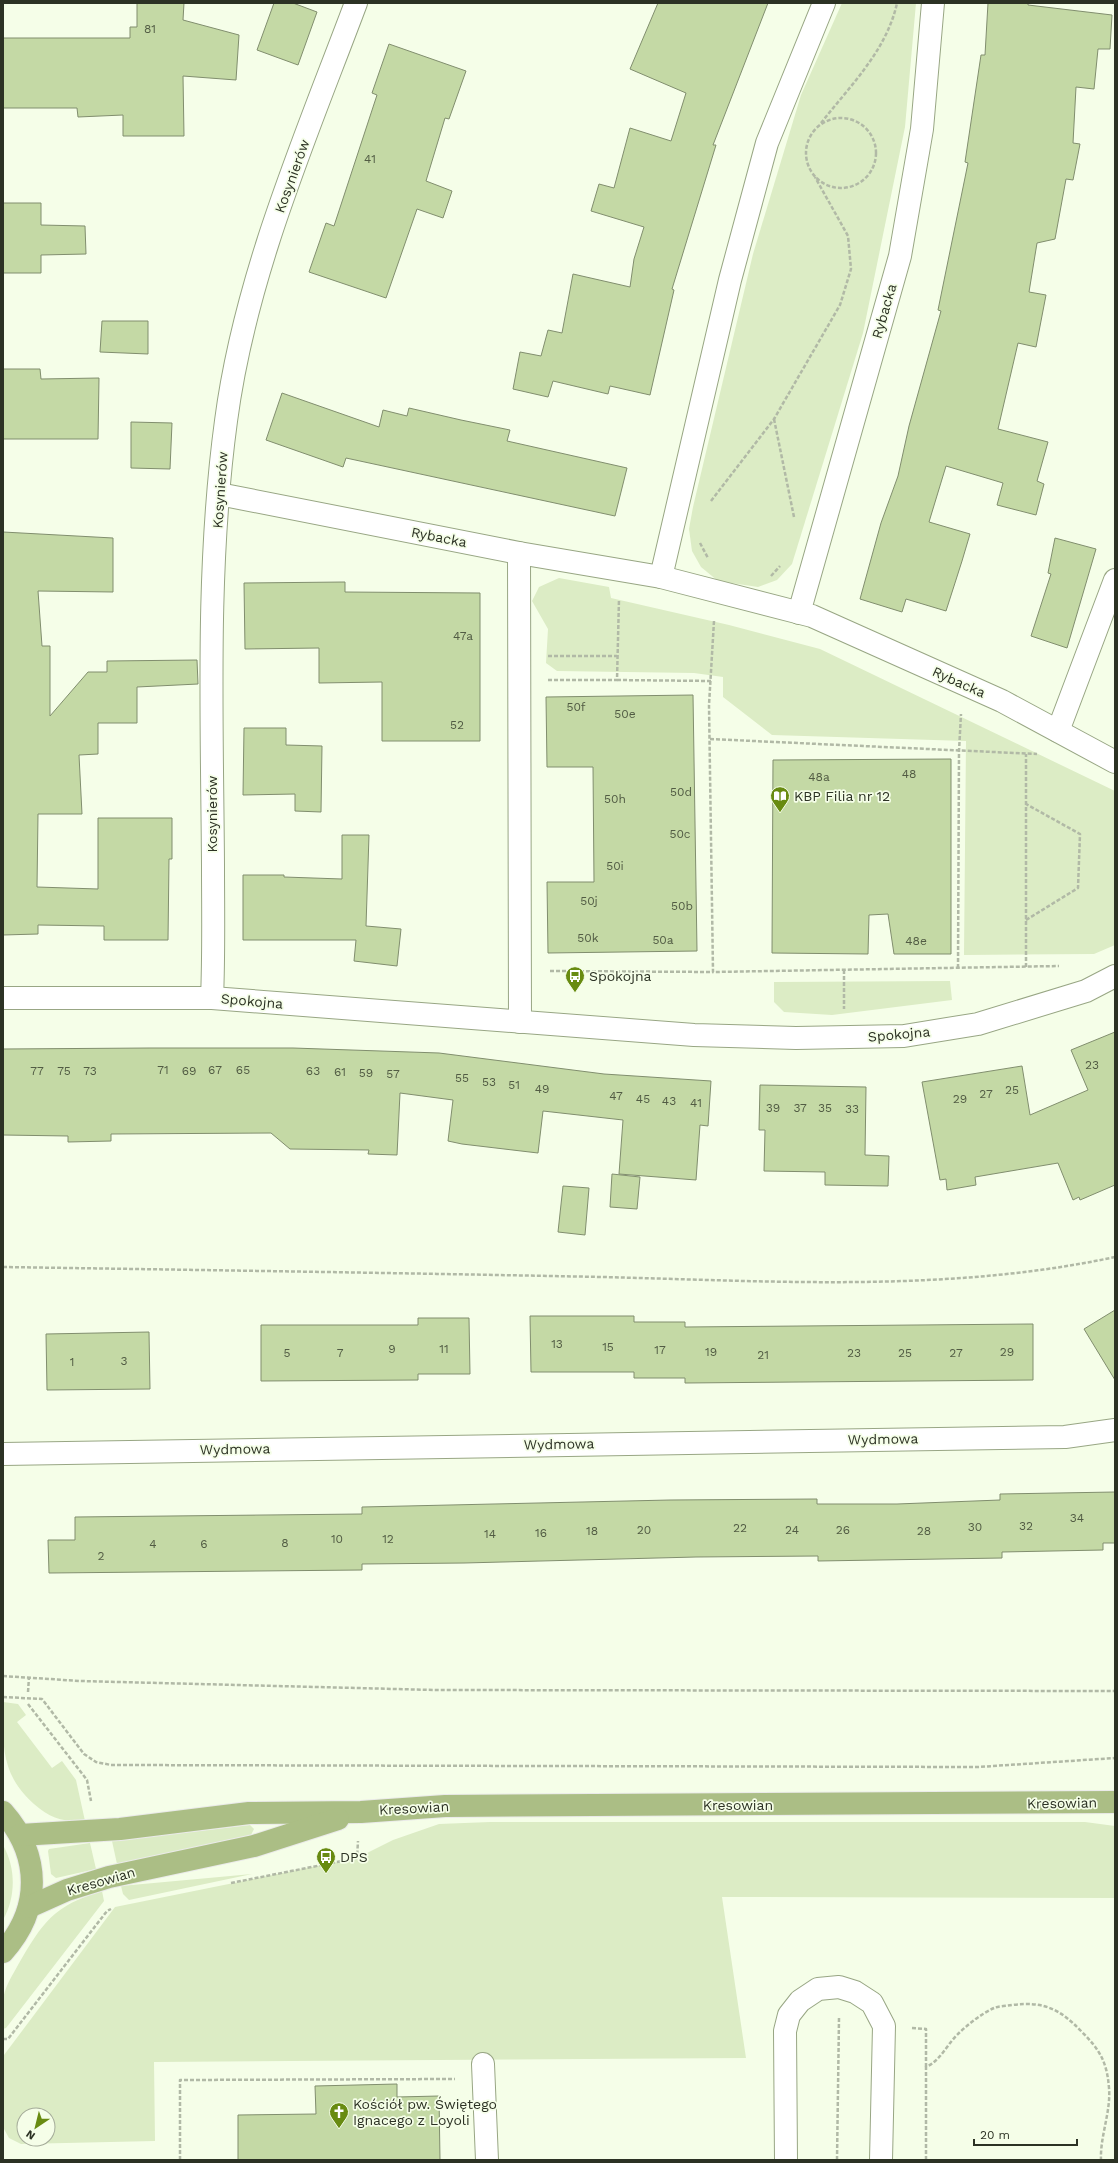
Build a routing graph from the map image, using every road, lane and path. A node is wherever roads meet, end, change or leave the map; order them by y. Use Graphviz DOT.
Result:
graph roads {
  1 [pos="356,3"];
  2 [pos="824,3"];
  3 [pos="897,3"];
  4 [pos="933,3"];
  5 [pos="821,123"];
  6 [pos="815,177"];
  7 [pos="774,419"];
  8 [pos="218,494"];
  9 [pos="710,502"];
  10 [pos="795,520"];
  11 [pos="672,532"];
  12 [pos="519,553"];
  13 [pos="812,564"];
  14 [pos="713,565"];
  15 [pos="661,577"];
  16 [pos="764,577"];
  17 [pos="1115,580"];
  18 [pos="626,597"];
  19 [pos="799,613"];
  20 [pos="714,615"];
  21 [pos="519,656"];
  22 [pos="617,656"];
  23 [pos="519,680"];
  24 [pos="617,680"];
  25 [pos="711,681"];
  26 [pos="961,710"];
  27 [pos="1058,731"];
  28 [pos="710,739"];
  29 [pos="958,751"];
  30 [pos="1026,754"];
  31 [pos="1041,755"];
  32 [pos="1115,762"];
  33 [pos="1026,804"];
  34 [pos="1026,920"];
  35 [pos="1062,966"];
  36 [pos="1026,967"];
  37 [pos="958,968"];
  38 [pos="844,970"];
  39 [pos="1115,976"];
  40 [pos="3,998"];
  41 [pos="212,998"];
  42 [pos="520,1022"];
  43 [pos="844,1037"];
  44 [pos="1115,1257"];
  45 [pos="3,1267"];
  46 [pos="1115,1430"];
  47 [pos="3,1454"];
  48 [pos="3,1676"];
  49 [pos="29,1677"];
  50 [pos="1115,1691"];
  51 [pos="28,1692"];
  52 [pos="3,1697"];
  53 [pos="28,1704"];
  54 [pos="1115,1758"];
  55 [pos="1115,1802"];
  56 [pos="92,1806"];
  57 [pos="3,1812"];
  58 [pos="360,1812"];
  59 [pos="20,1835"];
  60 [pos="29,1907"];
  61 [pos="115,1907"];
  62 [pos="3,1952"];
  63 [pos="839,1987"];
  64 [pos="3,2039"];
  65 [pos="484,2071"];
  66 [pos="180,2160"];
  67 [pos="487,2160"];
  68 [pos="786,2160"];
  69 [pos="837,2160"];
  70 [pos="882,2160"];
  71 [pos="926,2160"];
  72 [pos="1101,2160"];
  1 -- 8 [label="street, Kosynierów"];
  2 -- 11 [label="street"];
  3 -- 5 [label="path"];
  4 -- 13 [label="street, Rybacka"];
  5 -- 6 [label="path"];
  5 -- 6 [label="path"];
  6 -- 7 [label="path"];
  7 -- 9 [label="path"];
  7 -- 10 [label="path"];
  8 -- 12 [label="street, Rybacka"];
  8 -- 41 [label="street, Kosynierów"];
  11 -- 14 [label="path"];
  11 -- 15 [label="street"];
  12 -- 15 [label="street, Rybacka"];
  12 -- 21 [label="street"];
  13 -- 16 [label="path"];
  13 -- 19 [label="street, Rybacka"];
  15 -- 19 [label="street, Rybacka"];
  17 -- 27 [label="street"];
  18 -- 22 [label="path"];
  19 -- 27 [label="street, Rybacka"];
  20 -- 25 [label="path"];
  21 -- 22 [label="path"];
  21 -- 23 [label="street"];
  22 -- 24 [label="path"];
  23 -- 24 [label="path"];
  23 -- 42 [label="street"];
  24 -- 25 [label="path"];
  25 -- 28 [label="path"];
  26 -- 29 [label="path"];
  27 -- 32 [label="street, Rybacka"];
  28 -- 29 [label="path"];
  28 -- 38 [label="path"];
  29 -- 30 [label="path"];
  29 -- 37 [label="path"];
  30 -- 31 [label="path"];
  30 -- 33 [label="path"];
  33 -- 34 [label="path"];
  33 -- 34 [label="path"];
  34 -- 36 [label="path"];
  35 -- 36 [label="path"];
  36 -- 37 [label="path"];
  37 -- 38 [label="path"];
  38 -- 43 [label="path"];
  39 -- 43 [label="street, Spokojna"];
  40 -- 41 [label="street, Spokojna"];
  41 -- 42 [label="street, Spokojna"];
  42 -- 43 [label="street, Spokojna"];
  44 -- 45 [label="path"];
  46 -- 47 [label="street, Wydmowa"];
  48 -- 49 [label="path"];
  49 -- 50 [label="path"];
  49 -- 51 [label="path"];
  52 -- 54 [label="path"];
  53 -- 56 [label="path"];
  55 -- 58 [label="main road, Kresowian"];
  57 -- 59 [label="main road"];
  58 -- 59 [label="main road, Kresowian"];
  58 -- 60 [label="main road, Kresowian"];
  59 -- 60 [label="main road"];
  60 -- 62 [label="main road"];
  61 -- 64 [label="path"];
  63 -- 68 [label="street"];
  63 -- 69 [label="path"];
  63 -- 70 [label="street"];
  65 -- 66 [label="path"];
  65 -- 67 [label="street"];
  71 -- 72 [label="path"];
}
